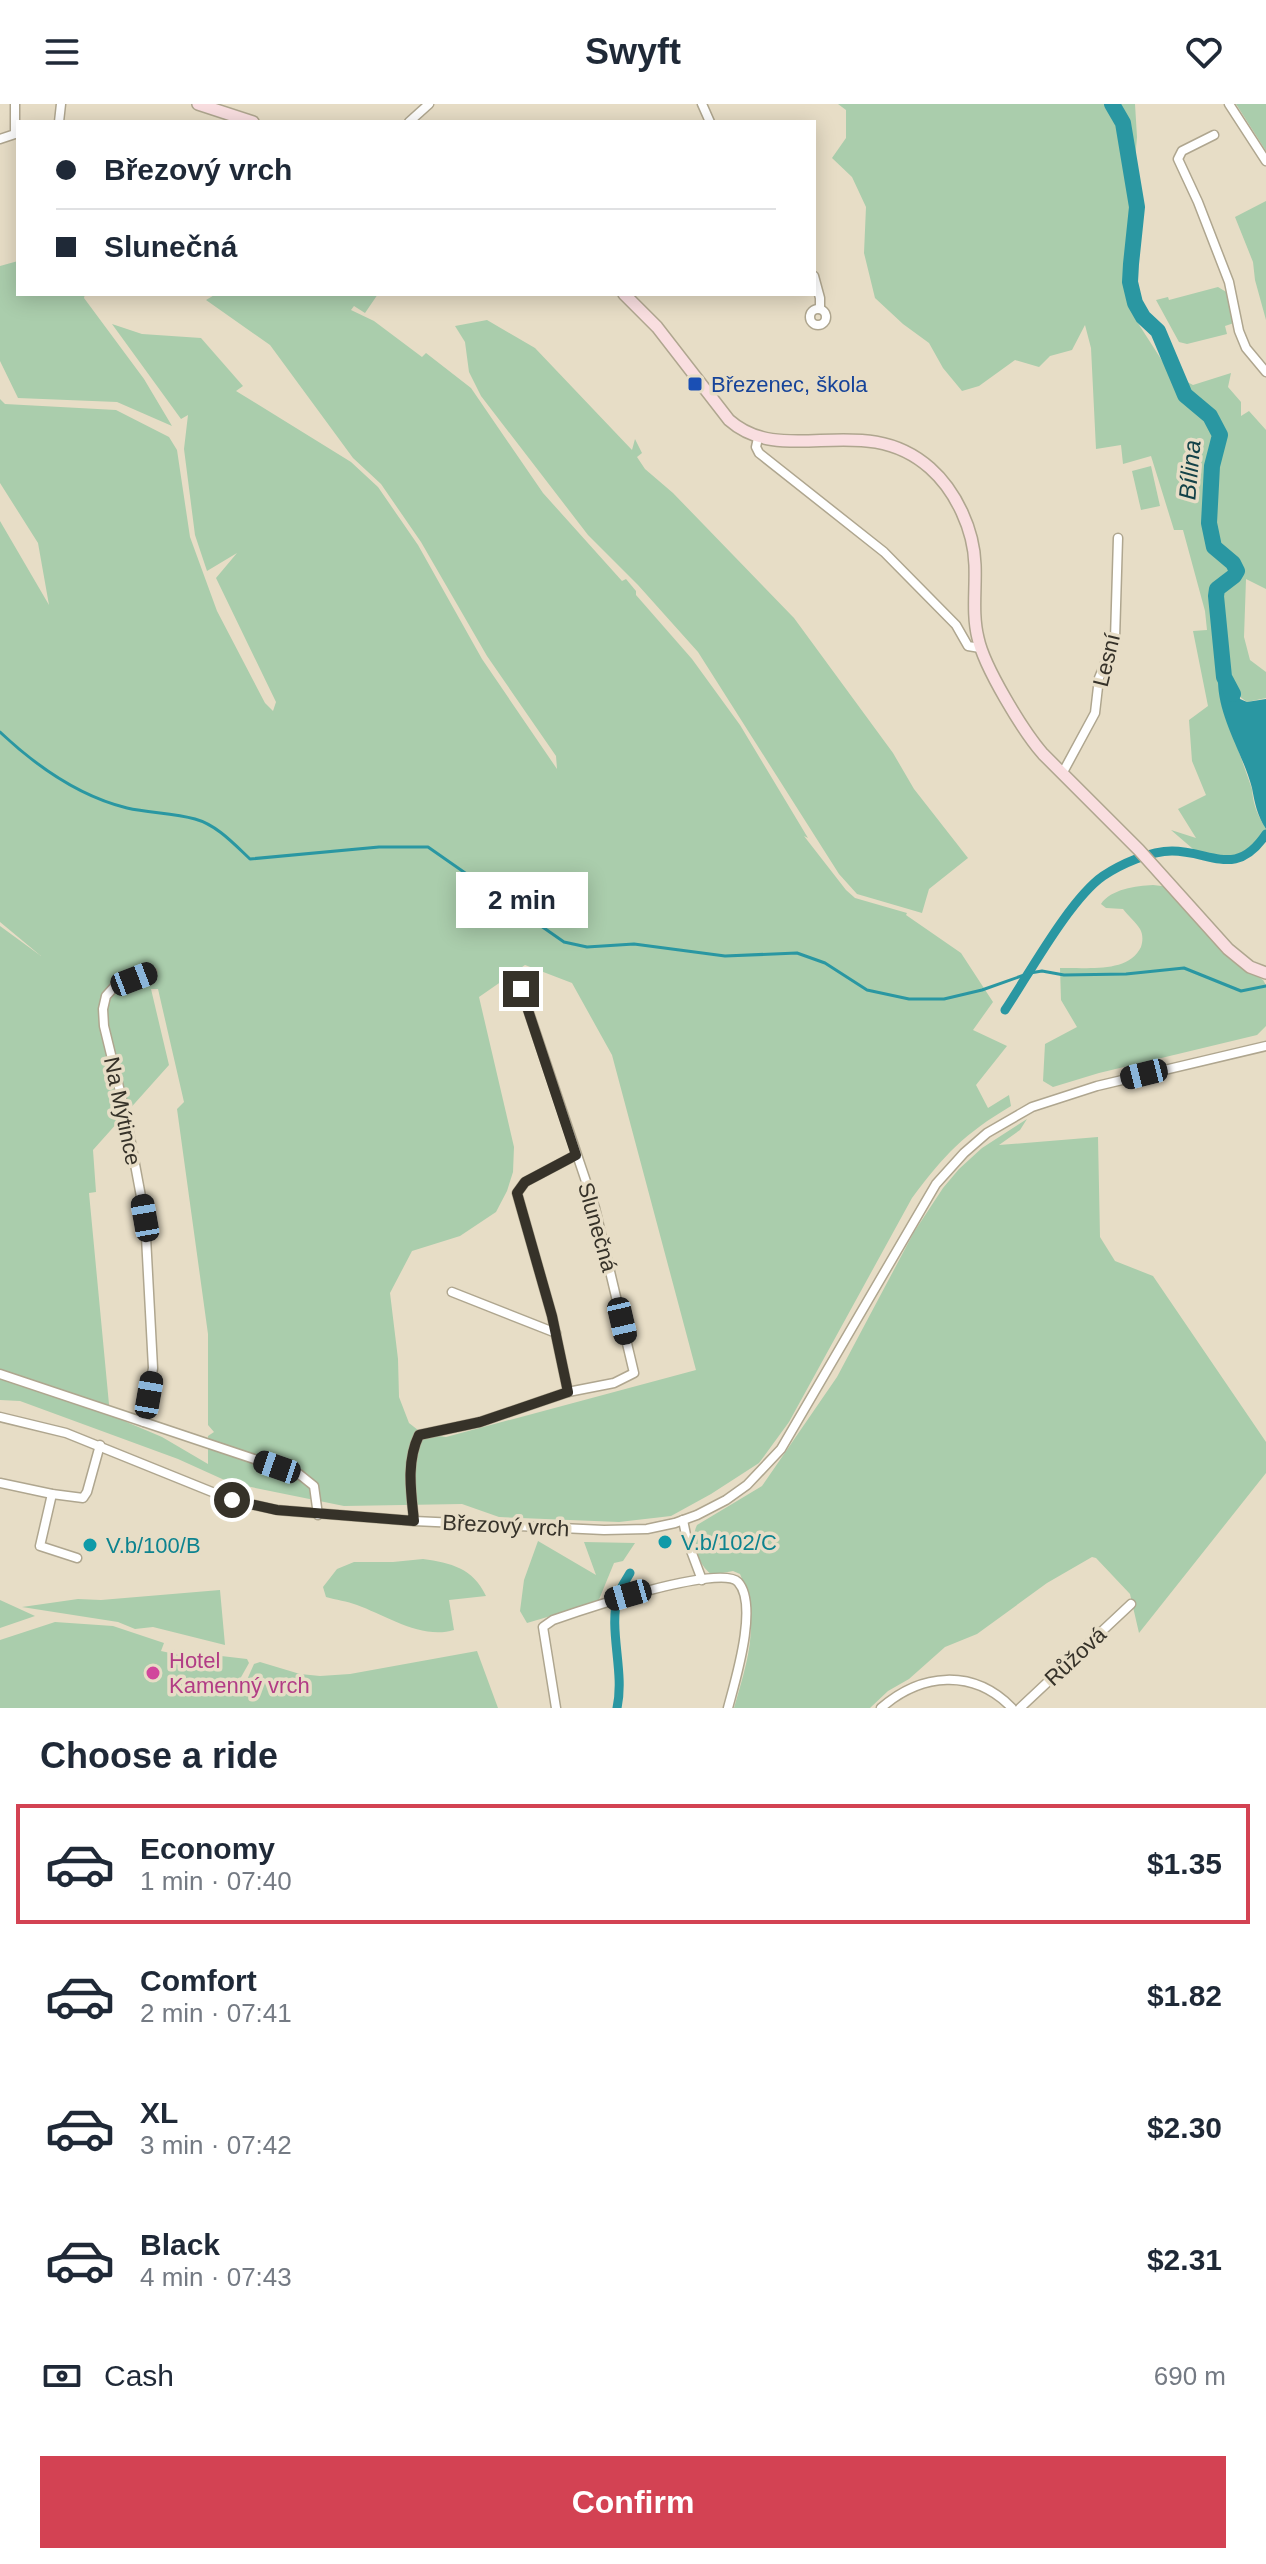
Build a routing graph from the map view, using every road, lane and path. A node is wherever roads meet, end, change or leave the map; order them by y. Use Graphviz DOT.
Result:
graph roads {
  1 [pos="198,104"];
  2 [pos="429,104"];
  3 [pos="1229,104"];
  4 [pos="247,120"];
  5 [pos="411,120"];
  6 [pos="1214,135"];
  7 [pos="1266,161"];
  8 [pos="816,283"];
  9 [pos="626,296"];
  10 [pos="820,309"];
  11 [pos="1266,372"];
  12 [pos="758,438"];
  13 [pos="1118,538"];
  14 [pos="980,648"];
  15 [pos="1062,774"];
  16 [pos="152,972"];
  17 [pos="1266,973"];
  18 [pos="521,989"];
  19 [pos="1266,1046"];
  20 [pos="576,1155"];
  21 [pos="452,1292"];
  22 [pos="556,1333"];
  23 [pos="0,1374"];
  24 [pos="568,1392"];
  25 [pos="0,1417"];
  26 [pos="144,1422"];
  27 [pos="100,1445"];
  28 [pos="0,1483"];
  29 [pos="52,1494"];
  30 [pos="318,1515"];
  31 [pos="683,1520"];
  32 [pos="414,1521"];
  33 [pos="77,1558"];
  34 [pos="702,1580"];
  35 [pos="1131,1604"];
  36 [pos="556,1708"];
  37 [pos="728,1708"];
  38 [pos="881,1708"];
  39 [pos="1012,1708"];
  40 [pos="1020,1708"];
  1 -- 4 [label="street"];
  2 -- 5 [label="street"];
  3 -- 7 [label="street"];
  6 -- 11 [label="street"];
  8 -- 10 [label="street"];
  9 -- 12 [label="street"];
  12 -- 14 [label="street"];
  12 -- 14 [label="street"];
  13 -- 15 [label="street, Lesní"];
  14 -- 15 [label="street"];
  15 -- 17 [label="street"];
  16 -- 26 [label="street, Na Mýtince"];
  18 -- 20 [label="street, Slunečná"];
  19 -- 31 [label="street, Březový vrch"];
  20 -- 22 [label="street, Slunečná"];
  20 -- 24 [label="street, Slunečná"];
  21 -- 22 [label="street"];
  22 -- 24 [label="street, Slunečná"];
  23 -- 26 [label="street"];
  24 -- 32 [label="street, Slunečná"];
  25 -- 27 [label="street, Březový vrch"];
  26 -- 30 [label="street"];
  27 -- 29 [label="street"];
  27 -- 30 [label="street, Březový vrch"];
  28 -- 29 [label="street"];
  29 -- 33 [label="street"];
  30 -- 32 [label="street, Březový vrch"];
  31 -- 32 [label="street, Březový vrch"];
  31 -- 34 [label="street"];
  34 -- 36 [label="street"];
  34 -- 37 [label="street"];
  35 -- 40 [label="street, Růžová"];
  38 -- 39 [label="street"];
}
